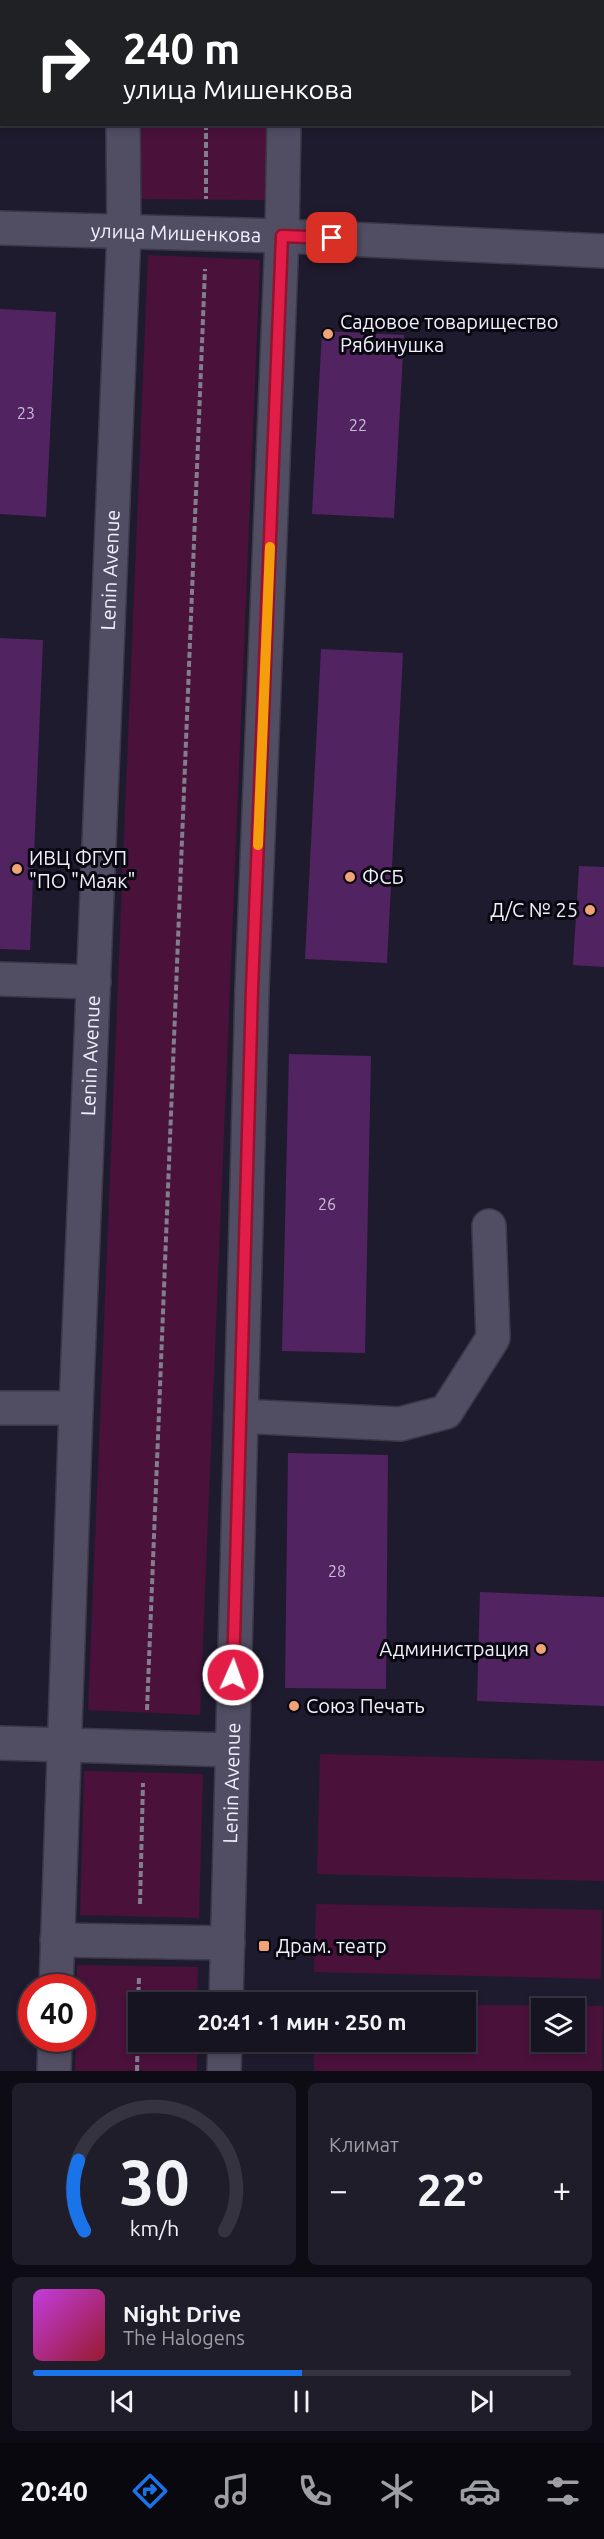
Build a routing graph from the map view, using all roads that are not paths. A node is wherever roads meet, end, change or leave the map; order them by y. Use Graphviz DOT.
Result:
graph roads {
  1 [pos="123,126"];
  2 [pos="284,126"];
  3 [pos="0,228"];
  4 [pos="124,232"];
  5 [pos="282,236"];
  6 [pos="604,251"];
  7 [pos="0,979"];
  8 [pos="94,982"];
  9 [pos="489,1226"];
  10 [pos="0,1408"];
  11 [pos="76,1408"];
  12 [pos="241,1416"];
  13 [pos="0,1743"];
  14 [pos="63,1745"];
  15 [pos="232,1750"];
  16 [pos="57,1940"];
  17 [pos="228,1943"];
  18 [pos="56,1974"];
  19 [pos="226,1992"];
  20 [pos="55,2052"];
  21 [pos="225,2052"];
  22 [pos="54,2071"];
  23 [pos="224,2071"];
  1 -- 4 [label="street, Lenin Avenue"];
  2 -- 5 [label="street, Lenin Avenue"];
  3 -- 4 [label="street, улица Мишенкова"];
  4 -- 5 [label="street, улица Мишенкова"];
  4 -- 8 [label="street, Lenin Avenue"];
  5 -- 6 [label="street, улица Мишенкова"];
  5 -- 12 [label="street, Lenin Avenue"];
  7 -- 8 [label="street"];
  8 -- 11 [label="street, Lenin Avenue"];
  9 -- 12 [label="street"];
  10 -- 11 [label="street"];
  11 -- 14 [label="street, Lenin Avenue"];
  12 -- 15 [label="street, Lenin Avenue"];
  13 -- 14 [label="street"];
  14 -- 15 [label="street"];
  14 -- 16 [label="street, Lenin Avenue"];
  15 -- 17 [label="street, Lenin Avenue"];
  16 -- 17 [label="street"];
  16 -- 18 [label="street, Lenin Avenue"];
  17 -- 19 [label="street, Lenin Avenue"];
  20 -- 22 [label="street"];
  21 -- 23 [label="street"];
}
